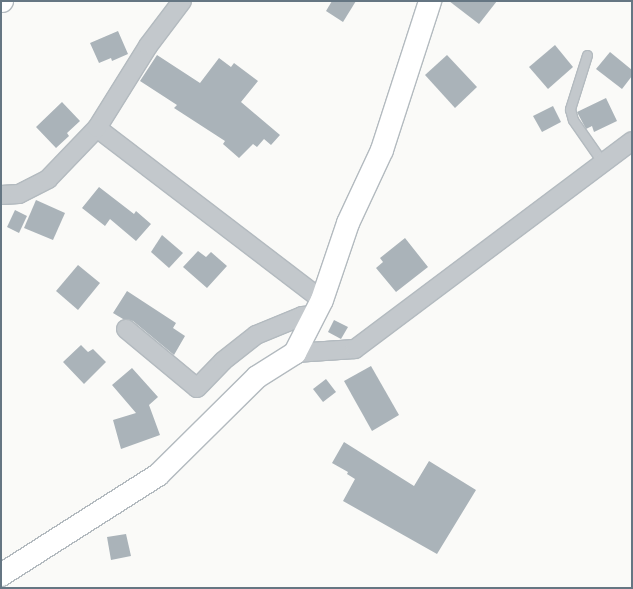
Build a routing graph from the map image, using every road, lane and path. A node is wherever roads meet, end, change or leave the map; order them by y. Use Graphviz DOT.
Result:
graph roads {
  1 [pos="182,1"];
  2 [pos="430,1"];
  3 [pos="587,55"];
  4 [pos="97,128"];
  5 [pos="632,141"];
  6 [pos="603,162"];
  7 [pos="1,195"];
  8 [pos="318,308"];
  9 [pos="126,329"];
  10 [pos="295,353"];
  11 [pos="1,575"];
  1 -- 4 [label="street"];
  2 -- 8 [label="street"];
  3 -- 6 [label="lane"];
  4 -- 7 [label="street"];
  4 -- 8 [label="street"];
  5 -- 6 [label="street"];
  6 -- 10 [label="street"];
  8 -- 9 [label="street"];
  8 -- 10 [label="street"];
  10 -- 11 [label="street"];
}
